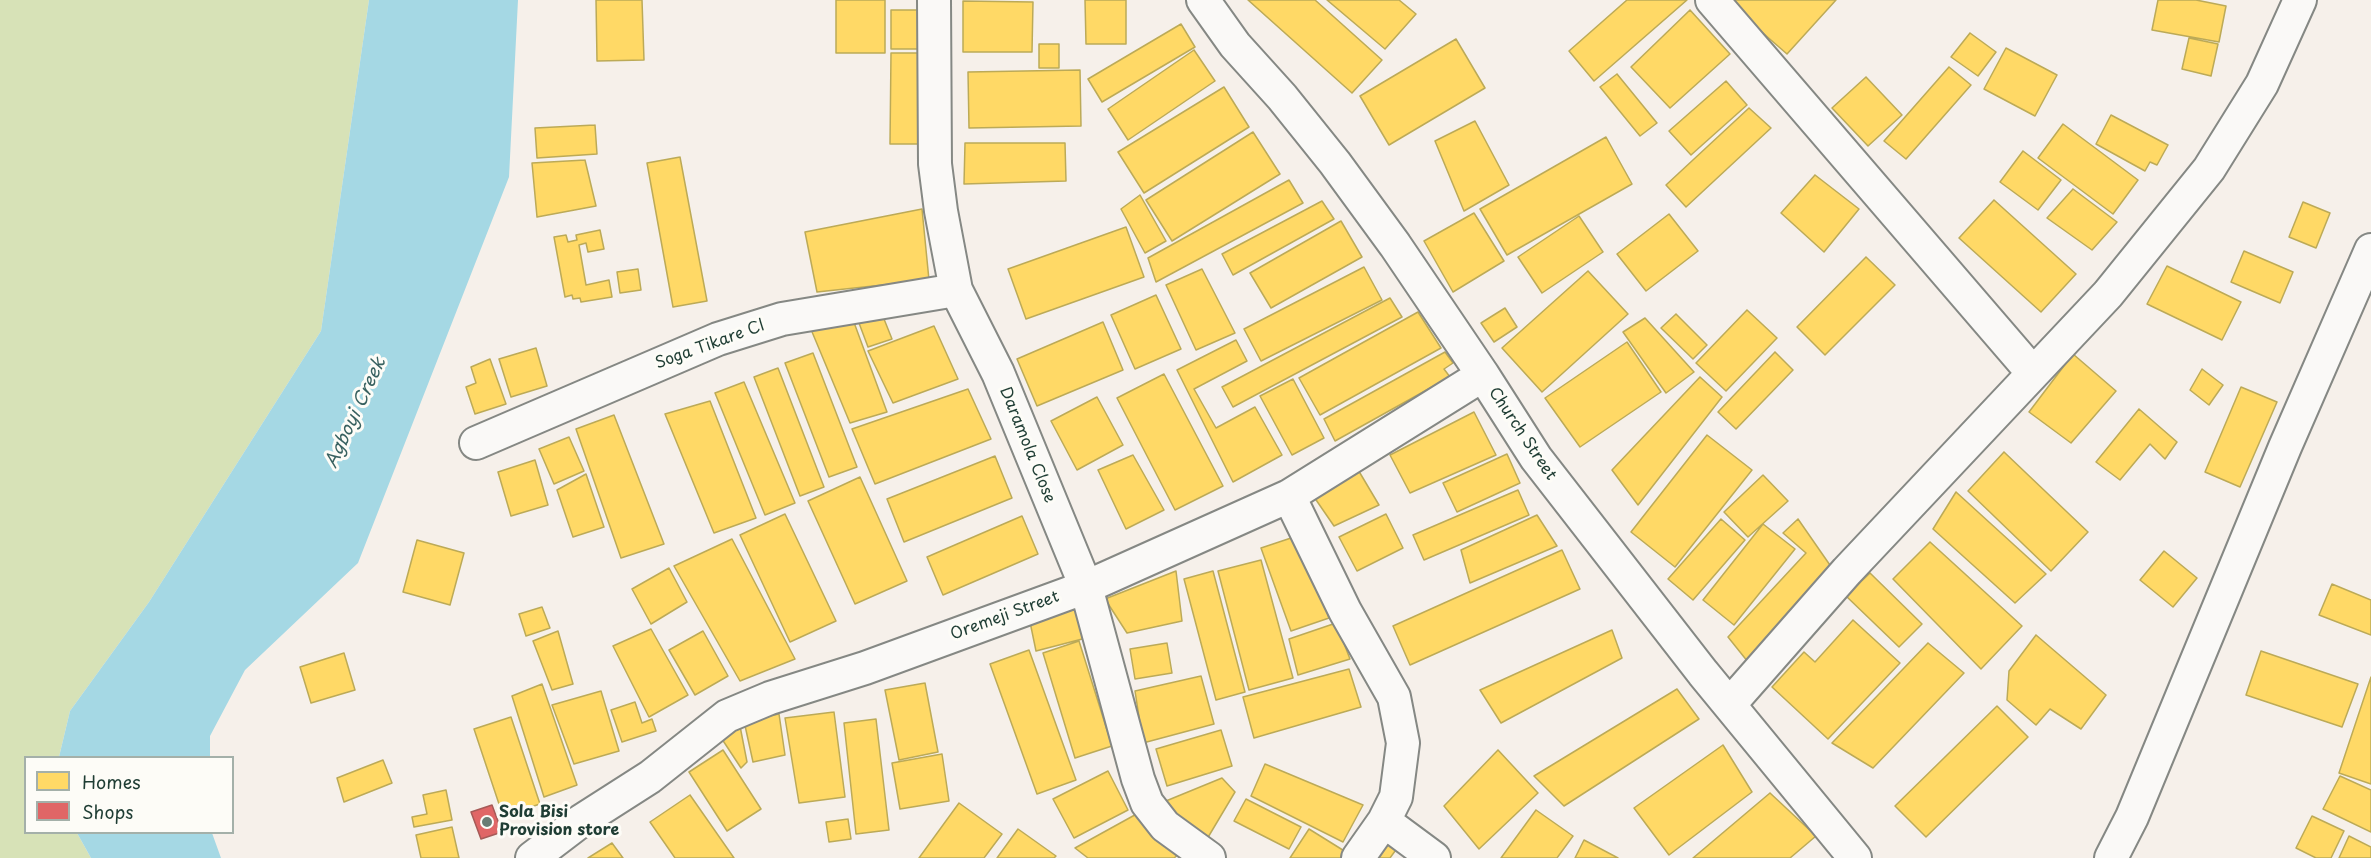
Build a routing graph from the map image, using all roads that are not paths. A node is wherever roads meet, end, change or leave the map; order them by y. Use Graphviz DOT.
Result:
graph roads {
  1 [pos="934,0"];
  2 [pos="1204,0"];
  3 [pos="1712,0"];
  4 [pos="2300,0"];
  5 [pos="2371,250"];
  6 [pos="956,290"];
  7 [pos="2033,373"];
  8 [pos="1483,375"];
  9 [pos="476,443"];
  10 [pos="1289,496"];
  11 [pos="1086,587"];
  12 [pos="1730,704"];
  13 [pos="1384,821"];
  14 [pos="532,858"];
  15 [pos="1209,858"];
  16 [pos="1358,858"];
  17 [pos="1434,858"];
  18 [pos="1855,858"];
  19 [pos="2111,858"];
  1 -- 6 [label="street, Daramola Close"];
  2 -- 8 [label="street, Church Street"];
  3 -- 7 [label="street"];
  4 -- 7 [label="street"];
  5 -- 19 [label="street"];
  6 -- 9 [label="street, Soga Tikare Cl"];
  6 -- 11 [label="street, Daramola Close"];
  7 -- 12 [label="street"];
  8 -- 10 [label="street, Oremeji Street"];
  8 -- 12 [label="street, Church Street"];
  10 -- 11 [label="street, Oremeji Street"];
  10 -- 13 [label="street"];
  11 -- 14 [label="street, Oremeji Street"];
  11 -- 15 [label="street, Daramola Close"];
  12 -- 18 [label="street, Church Street"];
  13 -- 16 [label="street"];
  13 -- 17 [label="street"];
}
